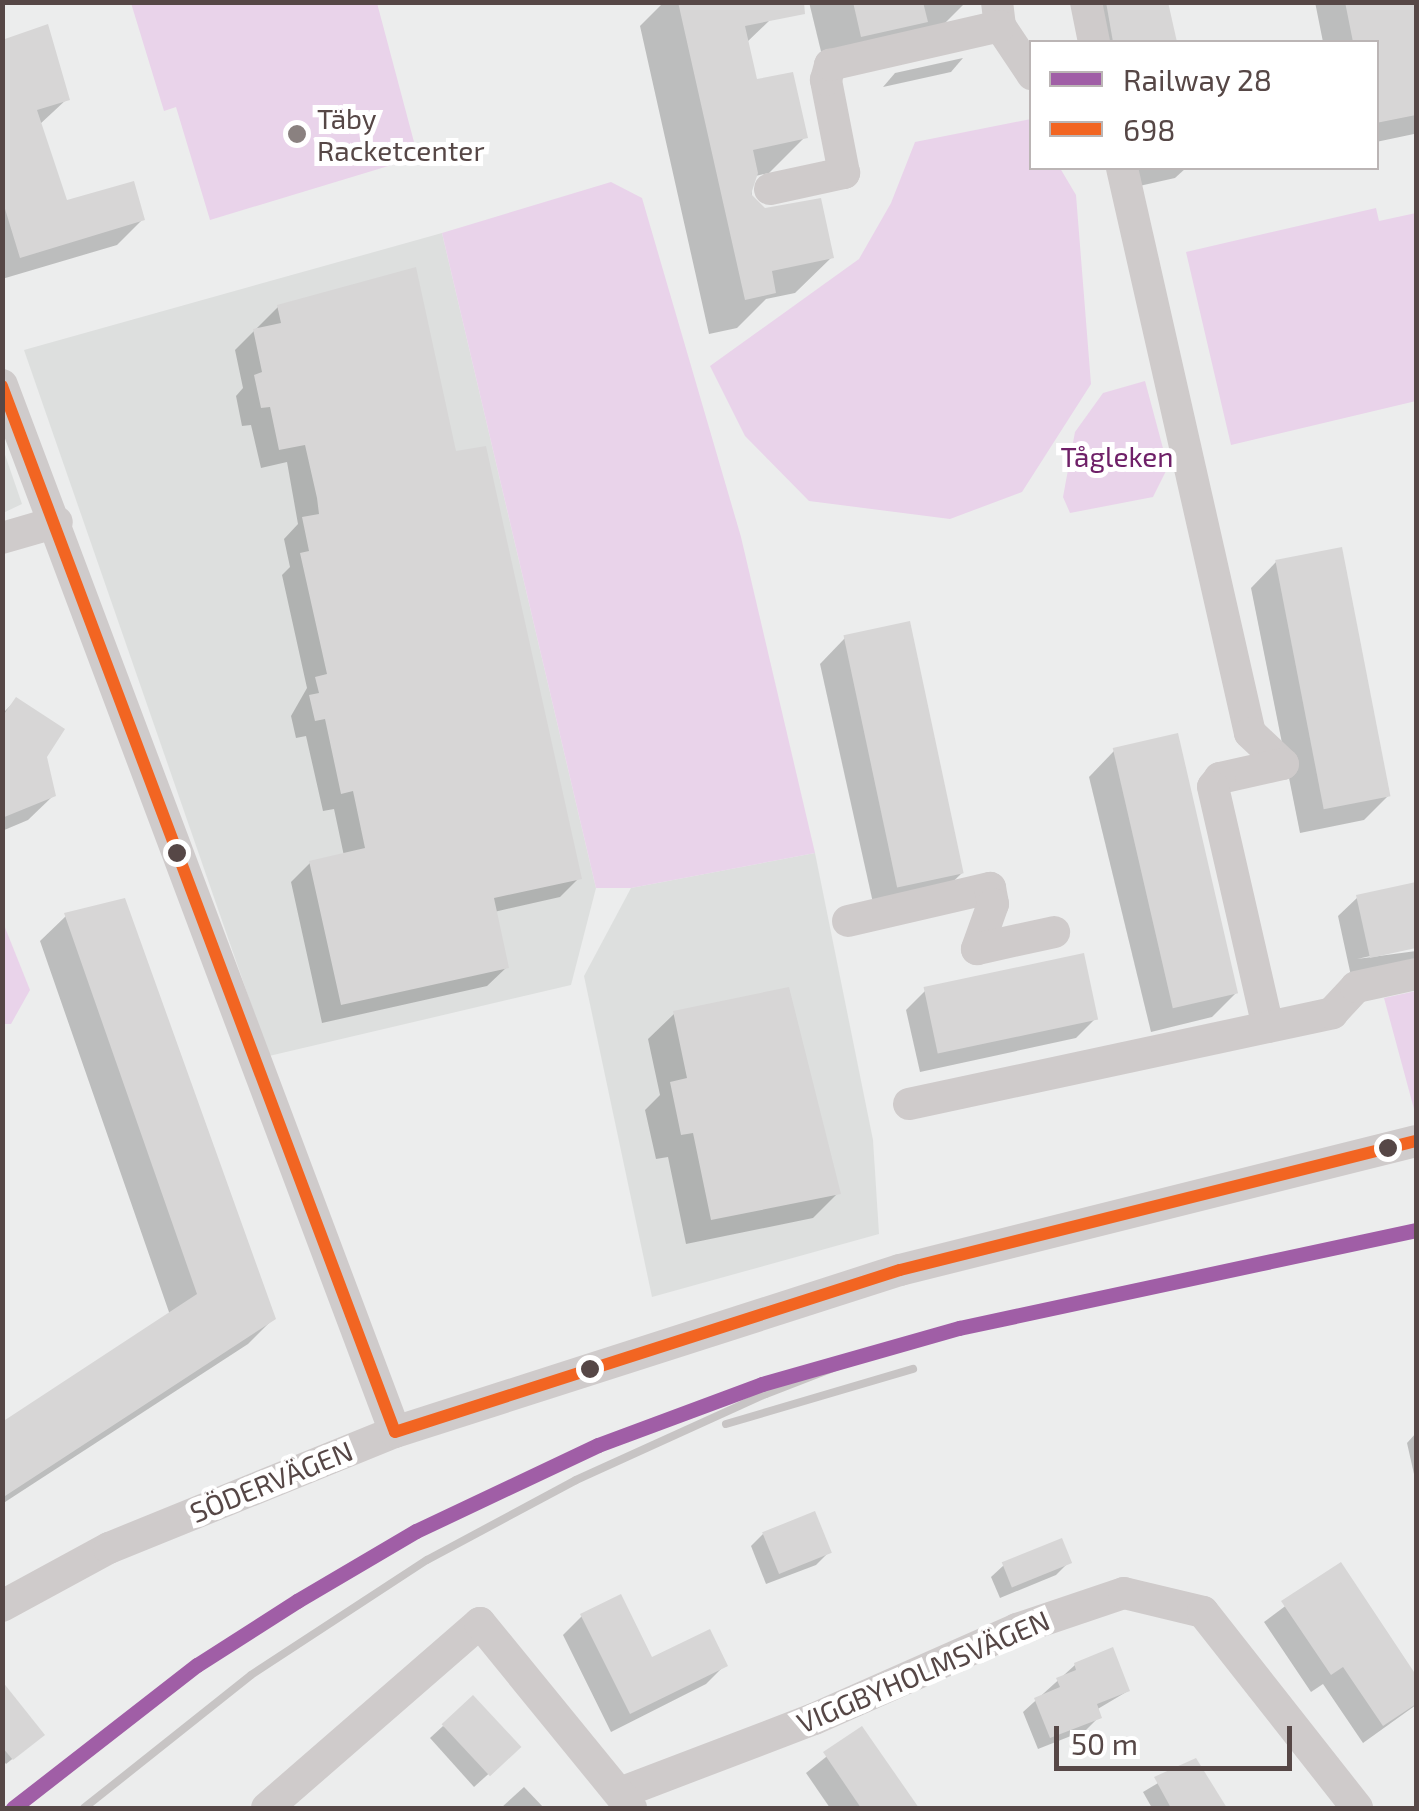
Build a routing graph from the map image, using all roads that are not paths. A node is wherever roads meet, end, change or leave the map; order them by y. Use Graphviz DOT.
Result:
graph roads {
  1 [pos="1086,2"];
  2 [pos="998,14"];
  3 [pos="1094,40"];
  4 [pos="1029,69"];
  5 [pos="1122,170"];
  6 [pos="770,188"];
  7 [pos="2,384"];
  8 [pos="57,522"];
  9 [pos="2,538"];
  10 [pos="848,921"];
  11 [pos="1054,932"];
  12 [pos="1416,974"];
  13 [pos="1268,1027"];
  14 [pos="909,1104"];
  15 [pos="1416,1142"];
  16 [pos="395,1432"];
  17 [pos="2,1606"];
  18 [pos="626,1800"];
  19 [pos="267,1808"];
  20 [pos="1357,1808"];
  1 -- 3 [label="street"];
  2 -- 4 [label="street"];
  2 -- 6 [label="street"];
  5 -- 13 [label="street"];
  7 -- 8 [label="street"];
  8 -- 9 [label="street"];
  8 -- 16 [label="street"];
  10 -- 11 [label="street"];
  12 -- 13 [label="street"];
  13 -- 14 [label="street"];
  15 -- 16 [label="street, SÖDERVÄGEN"];
  16 -- 17 [label="street, SÖDERVÄGEN"];
  18 -- 19 [label="street, VIGGBYHOLMSVÄGEN"];
  18 -- 20 [label="street, VIGGBYHOLMSVÄGEN"];
}
